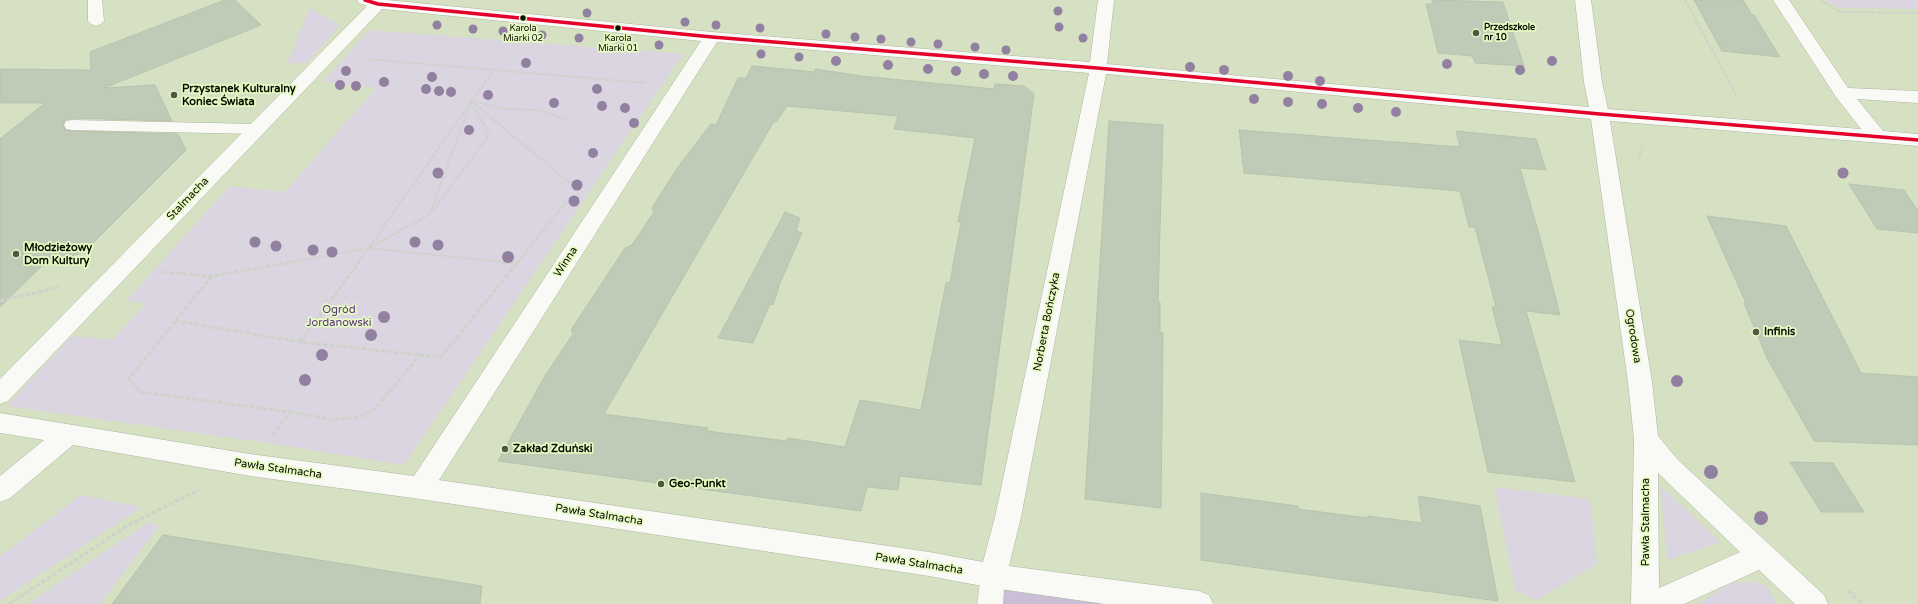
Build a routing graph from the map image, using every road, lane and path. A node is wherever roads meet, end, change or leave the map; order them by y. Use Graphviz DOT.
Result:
graph roads {
  1 [pos="95,0"];
  2 [pos="1106,0"];
  3 [pos="1583,0"];
  4 [pos="1685,0"];
  5 [pos="1781,0"];
  6 [pos="1820,0"];
  7 [pos="371,2"];
  8 [pos="1918,13"];
  9 [pos="96,21"];
  10 [pos="712,36"];
  11 [pos="327,55"];
  12 [pos="1097,68"];
  13 [pos="493,71"];
  14 [pos="680,87"];
  15 [pos="1842,93"];
  16 [pos="1918,97"];
  17 [pos="471,100"];
  18 [pos="1600,114"];
  19 [pos="569,120"];
  20 [pos="72,125"];
  21 [pos="1753,126"];
  22 [pos="256,129"];
  23 [pos="1878,138"];
  24 [pos="1918,140"];
  25 [pos="1642,148"];
  26 [pos="1639,161"];
  27 [pos="581,183"];
  28 [pos="577,189"];
  29 [pos="572,195"];
  30 [pos="567,201"];
  31 [pos="430,214"];
  32 [pos="369,248"];
  33 [pos="517,263"];
  34 [pos="157,272"];
  35 [pos="212,276"];
  36 [pos="175,321"];
  37 [pos="300,342"];
  38 [pos="420,355"];
  39 [pos="0,394"];
  40 [pos="290,412"];
  41 [pos="0,423"];
  42 [pos="68,435"];
  43 [pos="1646,439"];
  44 [pos="250,465"];
  45 [pos="420,488"];
  46 [pos="201,490"];
  47 [pos="0,491"];
  48 [pos="1762,555"];
  49 [pos="993,576"];
  50 [pos="1845,588"];
  51 [pos="9,604"];
  52 [pos="990,604"];
  53 [pos="1199,604"];
  54 [pos="1645,604"];
  55 [pos="1654,604"];
  56 [pos="1814,604"];
  57 [pos="1863,604"];
  1 -- 9 [label="lane"];
  2 -- 12 [label="street, Norberta Bończyka"];
  3 -- 18 [label="street, Ogrodowa"];
  4 -- 21 [label="path"];
  5 -- 15 [label="street"];
  6 -- 8 [label="path"];
  7 -- 10 [label="street"];
  7 -- 11 [label="street, Stalmacha"];
  10 -- 12 [label="street"];
  10 -- 14 [label="street, Winna"];
  11 -- 13 [label="path"];
  11 -- 22 [label="street, Stalmacha"];
  12 -- 18 [label="street"];
  12 -- 49 [label="street, Norberta Bończyka"];
  13 -- 14 [label="path"];
  13 -- 17 [label="path"];
  14 -- 45 [label="street, Winna"];
  15 -- 16 [label="street"];
  15 -- 23 [label="street"];
  17 -- 19 [label="path"];
  17 -- 28 [label="path"];
  17 -- 31 [label="path"];
  17 -- 31 [label="path"];
  17 -- 32 [label="path"];
  18 -- 21 [label="street"];
  18 -- 43 [label="street, Ogrodowa"];
  20 -- 22 [label="lane"];
  21 -- 23 [label="street"];
  22 -- 39 [label="street, Stalmacha"];
  23 -- 24 [label="street"];
  25 -- 26 [label="path"];
  27 -- 28 [label="path"];
  28 -- 29 [label="path"];
  30 -- 33 [label="path"];
  31 -- 32 [label="path"];
  32 -- 33 [label="path"];
  32 -- 35 [label="path"];
  32 -- 37 [label="path"];
  33 -- 38 [label="path"];
  34 -- 35 [label="path"];
  35 -- 36 [label="path"];
  36 -- 37 [label="path"];
  36 -- 40 [label="path"];
  37 -- 38 [label="path"];
  38 -- 40 [label="path"];
  40 -- 44 [label="path"];
  41 -- 42 [label="street, Pawła Stalmacha"];
  42 -- 44 [label="street, Pawła Stalmacha"];
  42 -- 47 [label="street"];
  43 -- 48 [label="street"];
  43 -- 54 [label="street, Pawła Stalmacha"];
  44 -- 45 [label="street, Pawła Stalmacha"];
  45 -- 49 [label="street, Pawła Stalmacha"];
  46 -- 51 [label="path"];
  48 -- 55 [label="street"];
  48 -- 56 [label="street"];
  49 -- 52 [label="lane"];
  49 -- 53 [label="street, Pawła Stalmacha"];
  50 -- 57 [label="path"];
}
